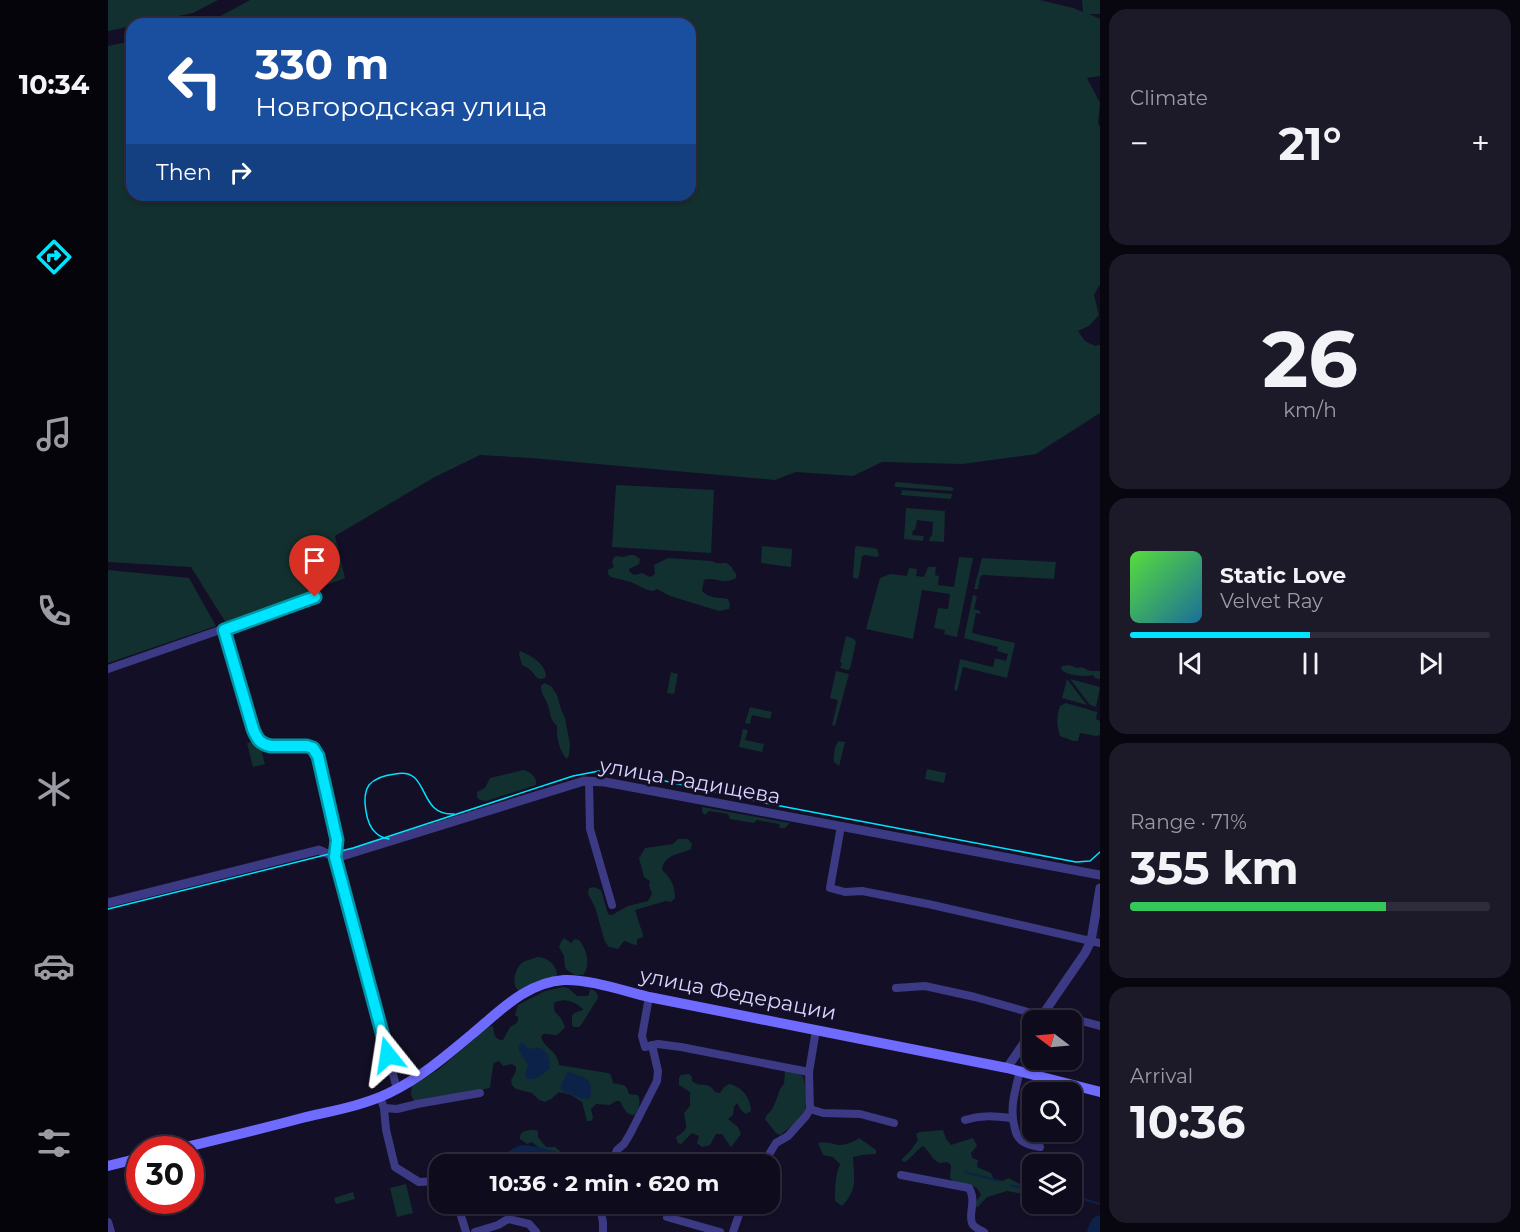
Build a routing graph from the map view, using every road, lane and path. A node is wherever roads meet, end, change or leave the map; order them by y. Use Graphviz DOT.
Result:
graph roads {
  1 [pos="315,597"];
  2 [pos="224,630"];
  3 [pos="108,669"];
  4 [pos="589,781"];
  5 [pos="842,826"];
  6 [pos="335,857"];
  7 [pos="1100,875"];
  8 [pos="1100,888"];
  9 [pos="108,903"];
  10 [pos="612,905"];
  11 [pos="1095,942"];
  12 [pos="896,988"];
  13 [pos="649,997"];
  14 [pos="1046,1010"];
  15 [pos="1022,1011"];
  16 [pos="1082,1023"];
  17 [pos="1100,1026"];
  18 [pos="816,1030"];
  19 [pos="652,1045"];
  20 [pos="1022,1046"];
  21 [pos="1007,1068"];
  22 [pos="1020,1071"];
  23 [pos="809,1072"];
  24 [pos="397,1089"];
  25 [pos="1100,1092"];
  26 [pos="480,1093"];
  27 [pos="382,1102"];
  28 [pos="810,1109"];
  29 [pos="1011,1118"];
  30 [pos="964,1120"];
  31 [pos="894,1123"];
  32 [pos="204,1143"];
  33 [pos="1040,1148"];
  34 [pos="615,1154"];
  35 [pos="769,1154"];
  36 [pos="126,1162"];
  37 [pos="108,1166"];
  38 [pos="901,1175"];
  39 [pos="429,1182"];
  40 [pos="460,1214"];
  41 [pos="601,1214"];
  42 [pos="739,1214"];
  43 [pos="667,1217"];
  44 [pos="108,1222"];
  45 [pos="111,1232"];
  46 [pos="466,1232"];
  47 [pos="475,1232"];
  48 [pos="536,1232"];
  49 [pos="603,1232"];
  50 [pos="720,1232"];
  51 [pos="732,1232"];
  52 [pos="984,1232"];
  1 -- 2 [label="street"];
  2 -- 3 [label="street"];
  2 -- 6 [label="street"];
  4 -- 5 [label="street, улица Радищева"];
  4 -- 6 [label="street, улица Радищева"];
  4 -- 10 [label="street"];
  5 -- 7 [label="street, улица Радищева"];
  5 -- 11 [label="street"];
  6 -- 9 [label="street, улица Радищева"];
  6 -- 24 [label="street"];
  8 -- 11 [label="street"];
  11 -- 14 [label="street"];
  12 -- 15 [label="street"];
  13 -- 18 [label="main road, улица Федерации"];
  13 -- 19 [label="street"];
  13 -- 24 [label="main road, улица Федерации"];
  16 -- 17 [label="street"];
  18 -- 21 [label="main road, улица Федерации"];
  18 -- 23 [label="street"];
  19 -- 23 [label="street"];
  19 -- 34 [label="street"];
  20 -- 21 [label="street"];
  21 -- 22 [label="main road, улица Федерации"];
  22 -- 25 [label="main road, улица Федерации"];
  22 -- 29 [label="street"];
  23 -- 28 [label="street"];
  24 -- 27 [label="main road, улица Федерации"];
  26 -- 27 [label="street"];
  27 -- 32 [label="main road, улица Федерации"];
  27 -- 39 [label="street"];
  28 -- 31 [label="street"];
  28 -- 35 [label="street"];
  29 -- 30 [label="street"];
  29 -- 33 [label="street"];
  36 -- 37 [label="main road"];
  38 -- 52 [label="street"];
  40 -- 46 [label="street"];
  41 -- 49 [label="street"];
  42 -- 51 [label="street"];
  43 -- 50 [label="street"];
  44 -- 45 [label="street"];
  47 -- 48 [label="street"];
}
